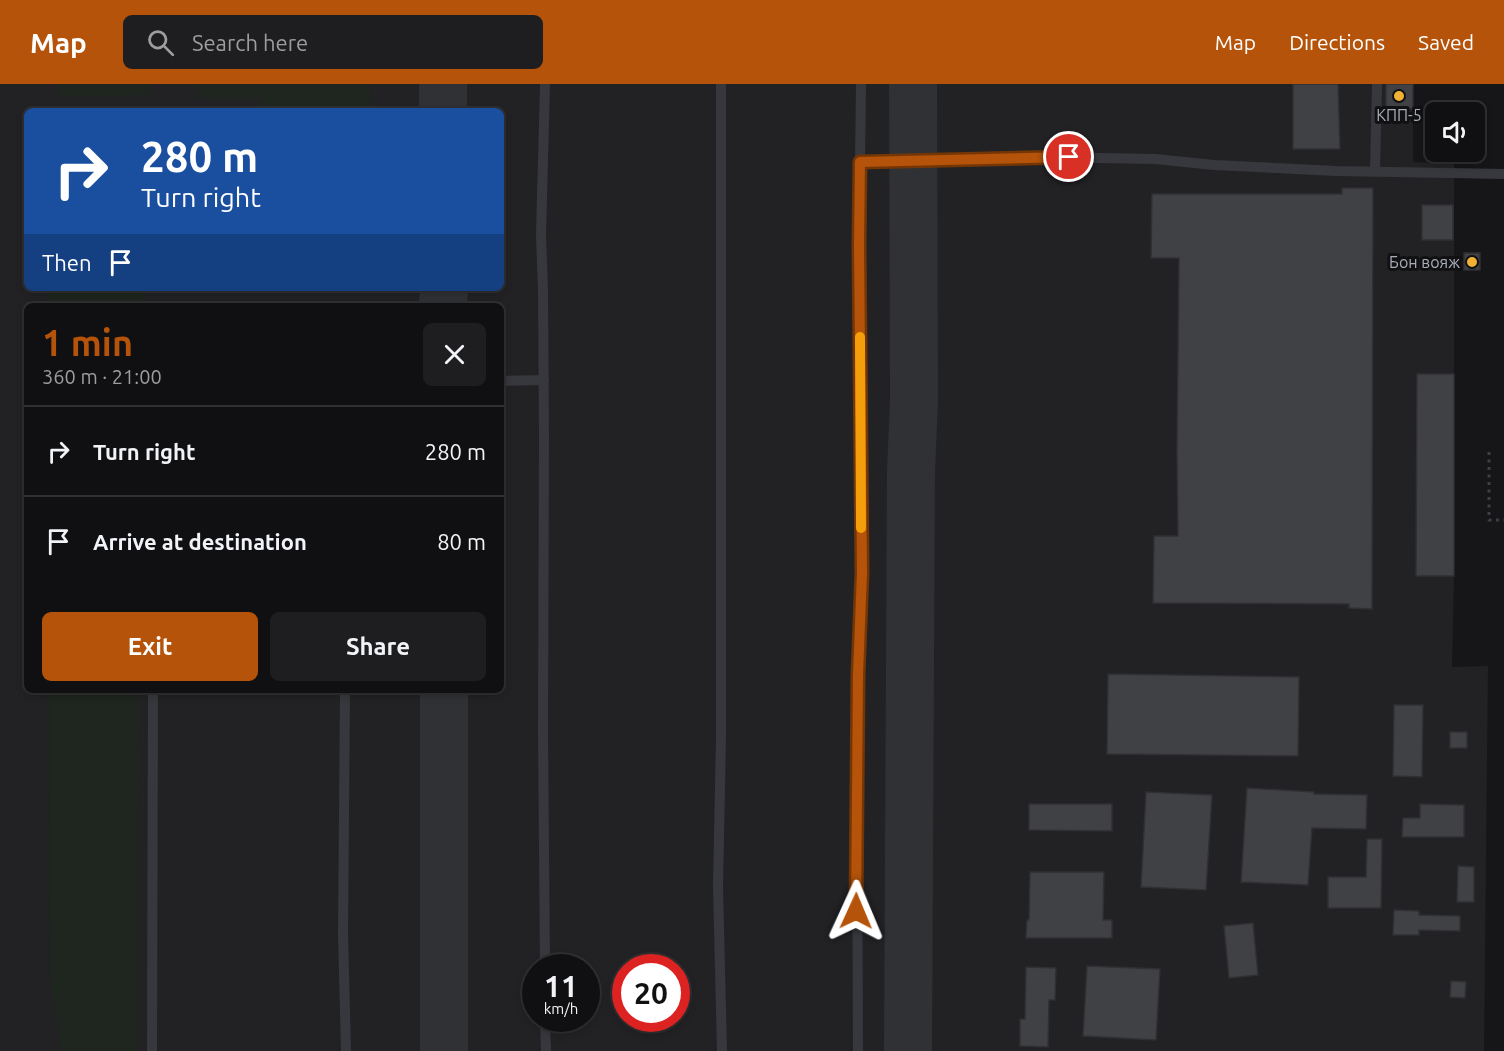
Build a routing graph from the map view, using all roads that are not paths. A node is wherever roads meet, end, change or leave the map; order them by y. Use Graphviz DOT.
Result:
graph roads {
  1 [pos="545,84"];
  2 [pos="721,84"];
  3 [pos="861,84"];
  4 [pos="1377,84"];
  5 [pos="860,162"];
  6 [pos="1375,171"];
  7 [pos="1504,174"];
  8 [pos="544,380"];
  9 [pos="504,381"];
  10 [pos="153,693"];
  11 [pos="345,693"];
  12 [pos="545,954"];
  13 [pos="545,1032"];
  14 [pos="152,1051"];
  15 [pos="346,1051"];
  16 [pos="546,1051"];
  17 [pos="722,1051"];
  18 [pos="858,1051"];
  1 -- 8 [label="lane"];
  2 -- 17 [label="lane"];
  3 -- 5 [label="lane"];
  4 -- 6 [label="lane"];
  5 -- 6 [label="lane"];
  5 -- 18 [label="lane"];
  6 -- 7 [label="lane"];
  8 -- 9 [label="lane"];
  8 -- 12 [label="lane"];
  10 -- 14 [label="lane"];
  11 -- 15 [label="lane"];
  13 -- 16 [label="lane"];
}
